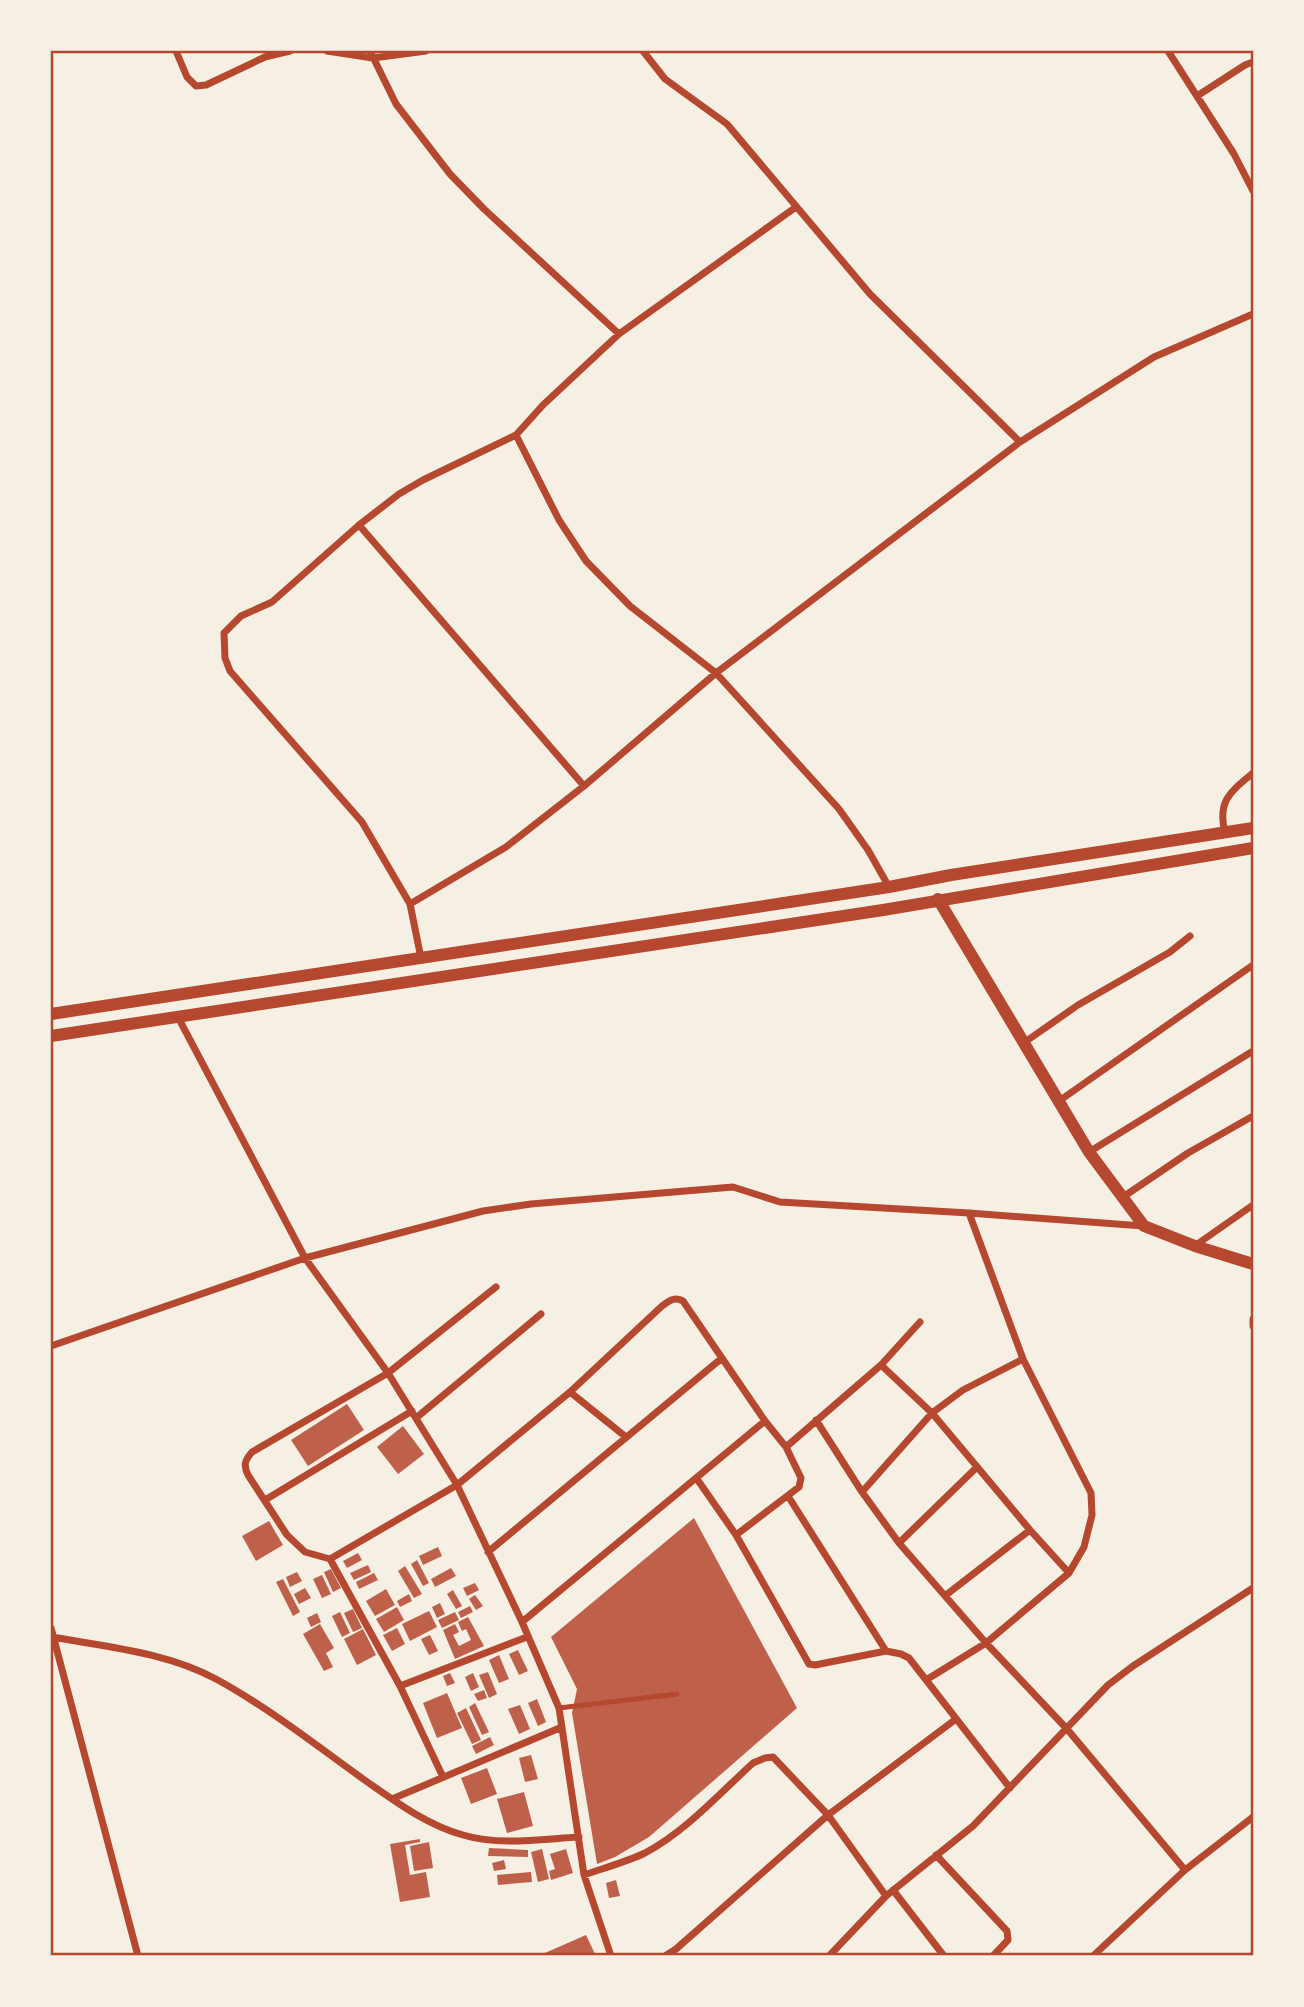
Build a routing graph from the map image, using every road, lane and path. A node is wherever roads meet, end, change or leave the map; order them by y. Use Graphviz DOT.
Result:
graph roads {
  1 [pos="176,51"];
  2 [pos="290,51"];
  3 [pos="327,51"];
  4 [pos="426,51"];
  5 [pos="643,51"];
  6 [pos="1168,51"];
  7 [pos="372,54"];
  8 [pos="1253,62"];
  9 [pos="1197,96"];
  10 [pos="1253,191"];
  11 [pos="796,207"];
  12 [pos="1253,314"];
  13 [pos="619,334"];
  14 [pos="516,435"];
  15 [pos="1020,442"];
  16 [pos="359,525"];
  17 [pos="716,673"];
  18 [pos="1253,773"];
  19 [pos="584,786"];
  20 [pos="1253,828"];
  21 [pos="1225,833"];
  22 [pos="1253,848"];
  23 [pos="890,887"];
  24 [pos="938,899"];
  25 [pos="410,904"];
  26 [pos="1190,936"];
  27 [pos="421,959"];
  28 [pos="1253,965"];
  29 [pos="51,1014"];
  30 [pos="177,1016"];
  31 [pos="51,1036"];
  32 [pos="1025,1042"];
  33 [pos="1253,1051"];
  34 [pos="1059,1101"];
  35 [pos="1253,1115"];
  36 [pos="1089,1152"];
  37 [pos="1124,1197"];
  38 [pos="1253,1205"];
  39 [pos="969,1213"];
  40 [pos="1144,1226"];
  41 [pos="1195,1246"];
  42 [pos="305,1258"];
  43 [pos="1253,1264"];
  44 [pos="496,1287"];
  45 [pos="541,1314"];
  46 [pos="1253,1319"];
  47 [pos="920,1322"];
  48 [pos="1253,1326"];
  49 [pos="51,1346"];
  50 [pos="722,1358"];
  51 [pos="1023,1359"];
  52 [pos="881,1365"];
  53 [pos="388,1373"];
  54 [pos="570,1392"];
  55 [pos="932,1413"];
  56 [pos="414,1414"];
  57 [pos="816,1420"];
  58 [pos="765,1421"];
  59 [pos="626,1437"];
  60 [pos="786,1447"];
  61 [pos="978,1467"];
  62 [pos="697,1479"];
  63 [pos="457,1485"];
  64 [pos="862,1492"];
  65 [pos="788,1496"];
  66 [pos="265,1500"];
  67 [pos="1030,1530"];
  68 [pos="736,1535"];
  69 [pos="899,1543"];
  70 [pos="488,1552"];
  71 [pos="330,1559"];
  72 [pos="1069,1573"];
  73 [pos="1253,1588"];
  74 [pos="946,1595"];
  75 [pos="523,1622"];
  76 [pos="51,1635"];
  77 [pos="527,1637"];
  78 [pos="986,1643"];
  79 [pos="886,1651"];
  80 [pos="926,1680"];
  81 [pos="400,1686"];
  82 [pos="677,1694"];
  83 [pos="559,1708"];
  84 [pos="956,1719"];
  85 [pos="562,1727"];
  86 [pos="1067,1729"];
  87 [pos="443,1777"];
  88 [pos="1010,1788"];
  89 [pos="391,1799"];
  90 [pos="828,1815"];
  91 [pos="1253,1817"];
  92 [pos="579,1837"];
  93 [pos="936,1855"];
  94 [pos="1185,1870"];
  95 [pos="584,1875"];
  96 [pos="893,1890"];
  97 [pos="886,1896"];
  98 [pos="679,1953"];
  99 [pos="138,1956"];
  100 [pos="611,1956"];
  101 [pos="665,1956"];
  102 [pos="829,1956"];
  103 [pos="944,1956"];
  104 [pos="993,1956"];
  105 [pos="1093,1956"];
  1 -- 2 [label="street"];
  3 -- 7 [label="street"];
  4 -- 7 [label="street"];
  5 -- 11 [label="street"];
  6 -- 9 [label="street"];
  7 -- 13 [label="street"];
  8 -- 9 [label="street"];
  9 -- 10 [label="street"];
  11 -- 13 [label="street"];
  11 -- 15 [label="street"];
  12 -- 15 [label="street"];
  13 -- 14 [label="street"];
  14 -- 16 [label="street"];
  14 -- 17 [label="street"];
  15 -- 17 [label="street"];
  16 -- 19 [label="street"];
  16 -- 25 [label="street"];
  17 -- 19 [label="street"];
  17 -- 23 [label="street"];
  18 -- 21 [label="street"];
  19 -- 25 [label="street"];
  20 -- 21 [label="street"];
  21 -- 23 [label="street"];
  22 -- 24 [label="street"];
  23 -- 27 [label="street"];
  24 -- 30 [label="street"];
  24 -- 32 [label="street"];
  25 -- 27 [label="street"];
  26 -- 32 [label="street"];
  27 -- 29 [label="street"];
  28 -- 34 [label="street"];
  30 -- 31 [label="street"];
  30 -- 42 [label="street"];
  32 -- 34 [label="street"];
  33 -- 36 [label="street"];
  34 -- 36 [label="street"];
  35 -- 37 [label="street"];
  36 -- 37 [label="street"];
  37 -- 40 [label="street"];
  38 -- 41 [label="street"];
  39 -- 40 [label="street"];
  39 -- 42 [label="street"];
  39 -- 51 [label="street"];
  40 -- 41 [label="street"];
  41 -- 43 [label="street"];
  42 -- 49 [label="street"];
  42 -- 53 [label="street"];
  44 -- 53 [label="street"];
  45 -- 56 [label="street"];
  46 -- 48 [label="street"];
  47 -- 52 [label="street"];
  50 -- 54 [label="street"];
  50 -- 58 [label="street"];
  50 -- 59 [label="street"];
  51 -- 55 [label="street"];
  51 -- 72 [label="street"];
  52 -- 55 [label="street"];
  52 -- 57 [label="street"];
  53 -- 56 [label="street"];
  53 -- 66 [label="street"];
  54 -- 59 [label="street"];
  54 -- 63 [label="street"];
  55 -- 61 [label="street"];
  55 -- 64 [label="street"];
  56 -- 63 [label="street"];
  56 -- 66 [label="street"];
  57 -- 60 [label="street"];
  57 -- 64 [label="street"];
  58 -- 60 [label="street"];
  58 -- 62 [label="street"];
  59 -- 70 [label="street"];
  60 -- 65 [label="street"];
  61 -- 67 [label="street"];
  61 -- 69 [label="street"];
  62 -- 68 [label="street"];
  62 -- 75 [label="street"];
  63 -- 70 [label="street"];
  63 -- 71 [label="street"];
  64 -- 69 [label="street"];
  65 -- 68 [label="street"];
  65 -- 79 [label="street"];
  66 -- 71 [label="street"];
  67 -- 72 [label="street"];
  67 -- 74 [label="street"];
  68 -- 79 [label="street"];
  69 -- 74 [label="street"];
  70 -- 75 [label="street"];
  71 -- 81 [label="street"];
  72 -- 78 [label="street"];
  73 -- 86 [label="street"];
  74 -- 78 [label="street"];
  75 -- 77 [label="street"];
  76 -- 89 [label="street"];
  76 -- 99 [label="street"];
  77 -- 81 [label="street"];
  77 -- 83 [label="street"];
  78 -- 80 [label="street"];
  78 -- 86 [label="street"];
  79 -- 80 [label="street"];
  80 -- 84 [label="street"];
  81 -- 87 [label="street"];
  82 -- 83 [label="lane"];
  83 -- 85 [label="street"];
  84 -- 88 [label="street"];
  84 -- 90 [label="street"];
  85 -- 87 [label="street"];
  85 -- 92 [label="street"];
  86 -- 88 [label="street"];
  86 -- 94 [label="street"];
  87 -- 89 [label="street"];
  88 -- 93 [label="street"];
  89 -- 92 [label="street"];
  90 -- 95 [label="street"];
  90 -- 97 [label="street"];
  90 -- 98 [label="street"];
  91 -- 94 [label="street"];
  92 -- 95 [label="street"];
  93 -- 96 [label="street"];
  93 -- 104 [label="street"];
  94 -- 105 [label="street"];
  95 -- 100 [label="street"];
  96 -- 97 [label="street"];
  96 -- 103 [label="street"];
  97 -- 102 [label="street"];
  98 -- 101 [label="street"];
}
